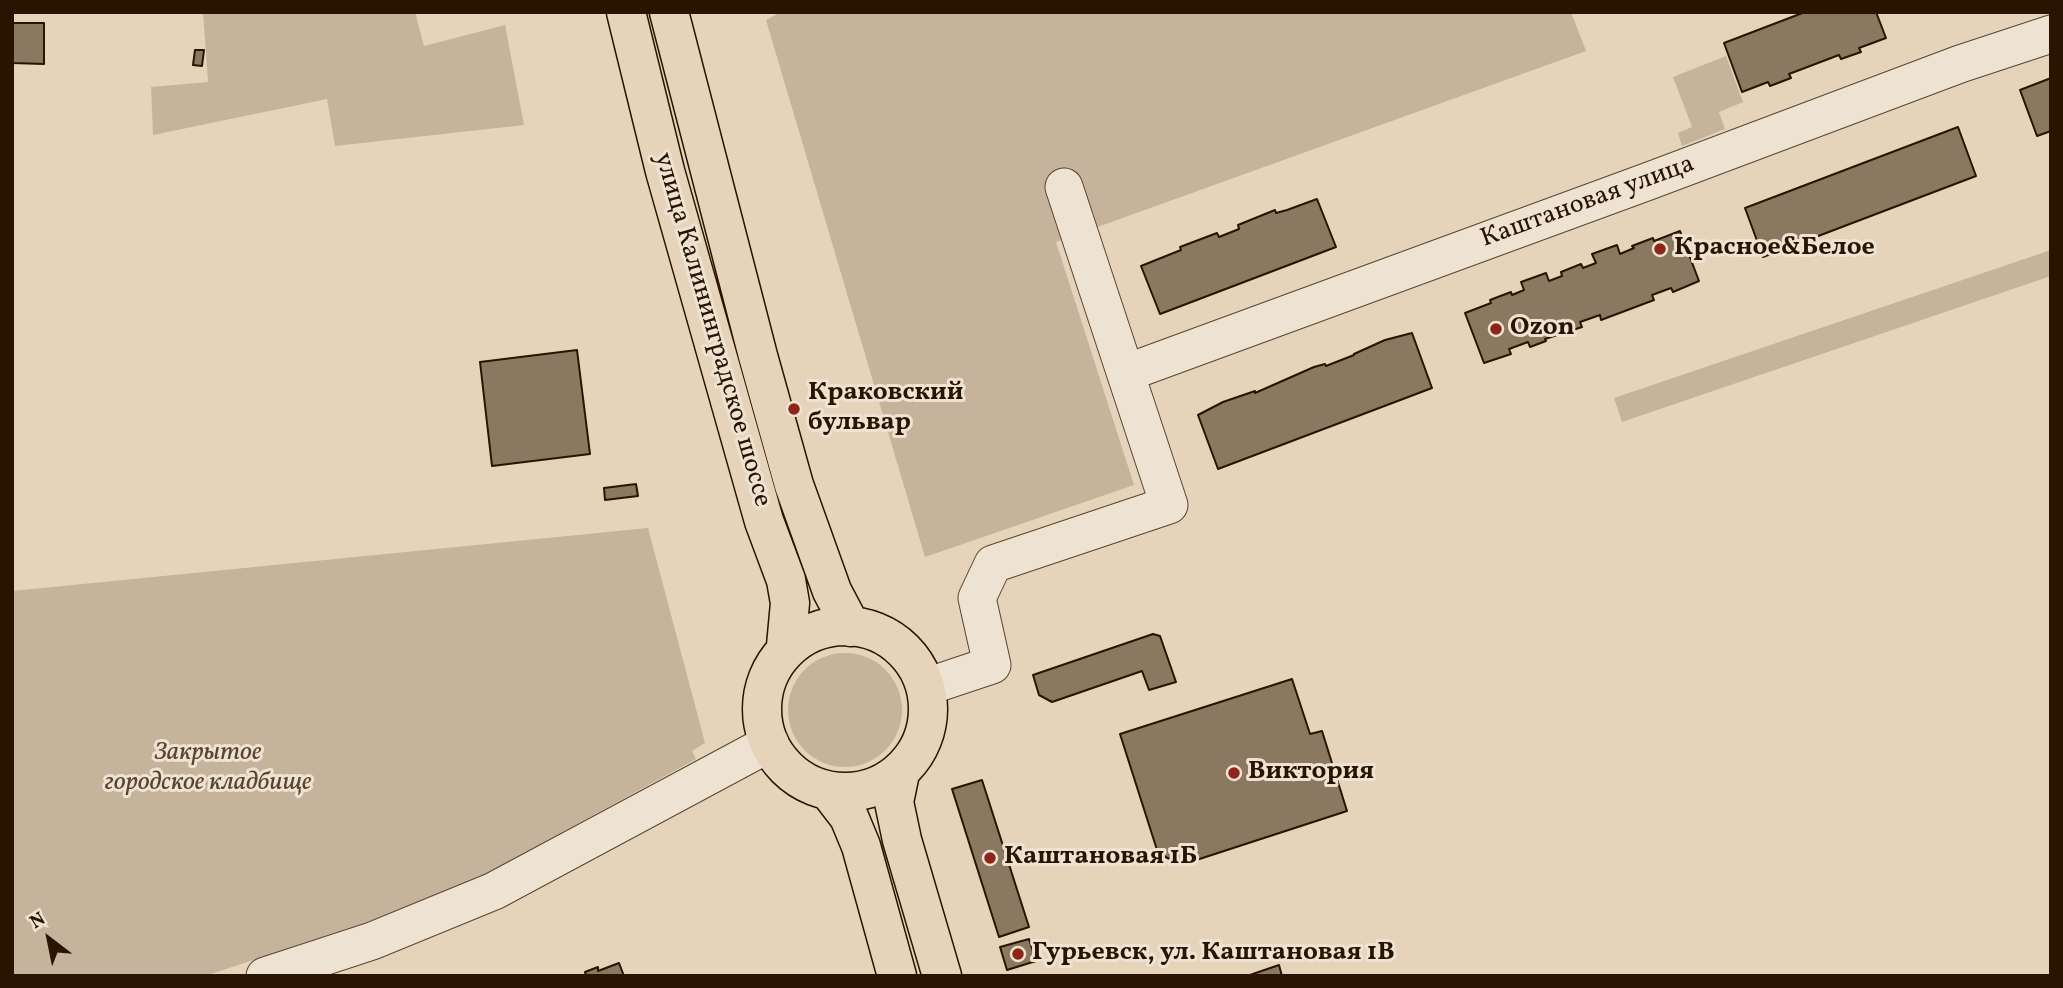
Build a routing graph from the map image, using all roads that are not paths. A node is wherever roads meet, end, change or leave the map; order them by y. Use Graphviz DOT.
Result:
graph roads {
  1 [pos="626,12"];
  2 [pos="668,12"];
  3 [pos="2051,34"];
  4 [pos="1064,187"];
  5 [pos="1126,373"];
  6 [pos="852,626"];
  7 [pos="786,646"];
  8 [pos="926,687"];
  9 [pos="770,743"];
  10 [pos="900,773"];
  11 [pos="829,792"];
  12 [pos="265,976"];
  13 [pos="897,976"];
  14 [pos="942,976"];
  1 -- 7 [label="main road, улица Калининградское шоссе"];
  2 -- 6 [label="main road, улица Калининградское шоссе"];
  3 -- 5 [label="street, Каштановая улица"];
  4 -- 5 [label="street"];
  5 -- 8 [label="street"];
  6 -- 7 [label="main road"];
  6 -- 8 [label="main road"];
  7 -- 9 [label="main road"];
  8 -- 10 [label="main road"];
  9 -- 11 [label="main road"];
  9 -- 12 [label="street"];
  10 -- 11 [label="main road"];
  10 -- 14 [label="main road"];
  11 -- 13 [label="main road"];
}
